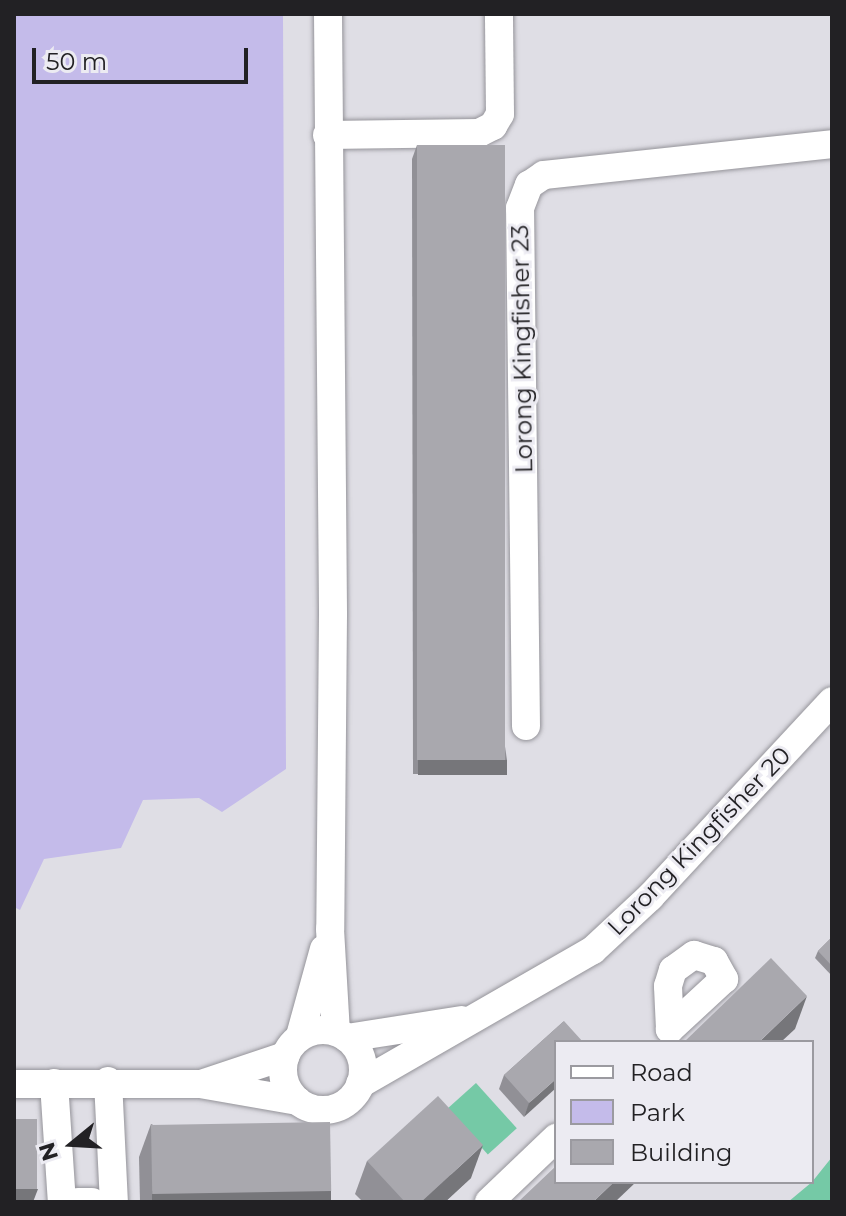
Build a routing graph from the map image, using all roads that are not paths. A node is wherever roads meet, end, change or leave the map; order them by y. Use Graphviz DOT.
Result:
graph roads {
  1 [pos="328,14"];
  2 [pos="499,14"];
  3 [pos="327,135"];
  4 [pos="832,144"];
  5 [pos="832,701"];
  6 [pos="526,726"];
  7 [pos="330,929"];
  8 [pos="475,1018"];
  9 [pos="342,1035"];
  10 [pos="292,1046"];
  11 [pos="108,1081"];
  12 [pos="54,1083"];
  13 [pos="14,1084"];
  14 [pos="200,1084"];
  15 [pos="360,1084"];
  16 [pos="298,1101"];
  17 [pos="554,1140"];
  18 [pos="62,1202"];
  19 [pos="78,1202"];
  20 [pos="92,1202"];
  21 [pos="114,1202"];
  22 [pos="489,1202"];
  1 -- 3 [label="street"];
  2 -- 3 [label="street"];
  3 -- 7 [label="street"];
  4 -- 6 [label="street, Lorong Kingfisher 23"];
  5 -- 8 [label="street, Lorong Kingfisher 20"];
  7 -- 9 [label="street"];
  7 -- 10 [label="street"];
  8 -- 9 [label="street, Lorong Kingfisher 20"];
  8 -- 15 [label="street, Lorong Kingfisher 20"];
  9 -- 10 [label="street"];
  9 -- 15 [label="street"];
  10 -- 14 [label="street"];
  10 -- 16 [label="street"];
  11 -- 12 [label="street"];
  11 -- 14 [label="street"];
  11 -- 21 [label="street"];
  12 -- 13 [label="street"];
  12 -- 18 [label="street"];
  14 -- 16 [label="street"];
  15 -- 16 [label="street"];
  17 -- 22 [label="street"];
  19 -- 20 [label="street"];
}
